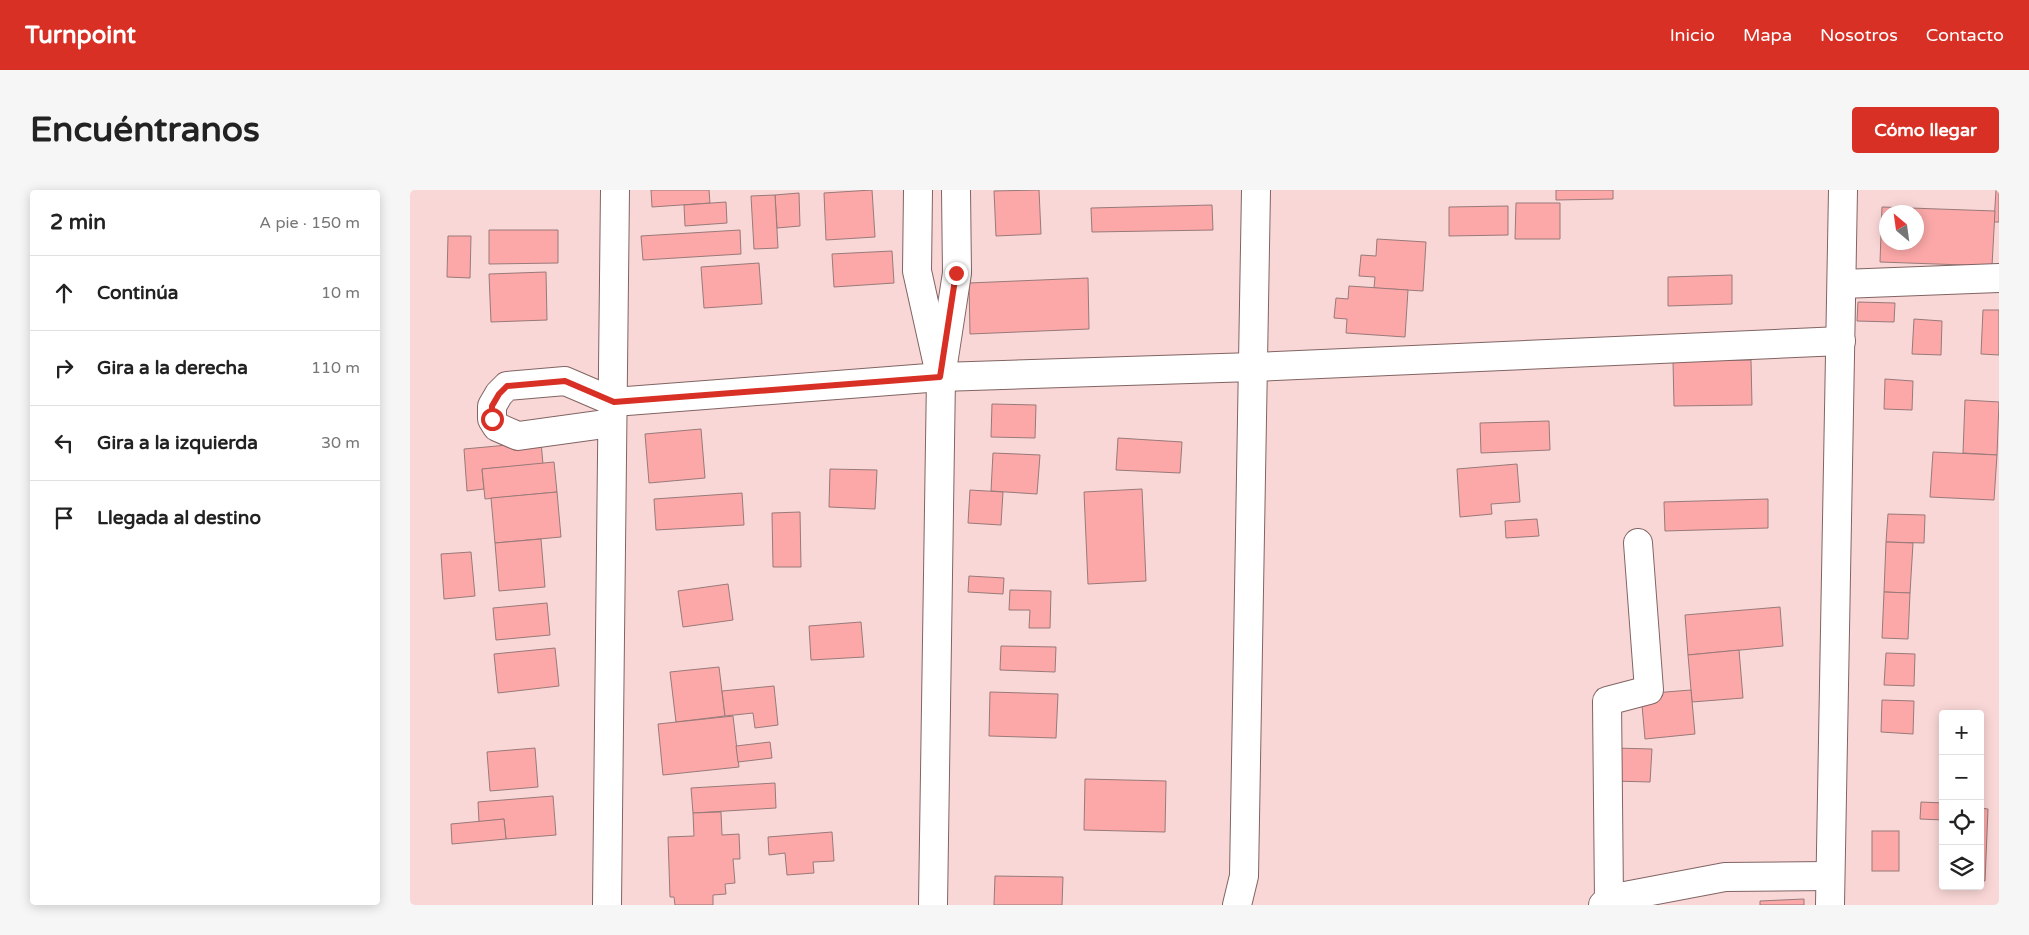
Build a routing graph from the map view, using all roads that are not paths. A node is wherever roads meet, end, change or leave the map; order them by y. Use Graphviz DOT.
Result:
graph roads {
  1 [pos="615,190"];
  2 [pos="918,190"];
  3 [pos="956,190"];
  4 [pos="1256,190"];
  5 [pos="1843,190"];
  6 [pos="1999,278"];
  7 [pos="1842,284"];
  8 [pos="1842,341"];
  9 [pos="1253,367"];
  10 [pos="940,377"];
  11 [pos="613,413"];
  12 [pos="1638,543"];
  13 [pos="1830,876"];
  14 [pos="1606,902"];
  15 [pos="607,905"];
  16 [pos="933,905"];
  17 [pos="1237,905"];
  18 [pos="1830,905"];
  1 -- 11 [label="street"];
  2 -- 10 [label="street"];
  3 -- 10 [label="street"];
  4 -- 9 [label="street"];
  5 -- 7 [label="street"];
  6 -- 7 [label="street"];
  7 -- 8 [label="street"];
  8 -- 9 [label="street"];
  8 -- 13 [label="street"];
  9 -- 10 [label="street"];
  9 -- 17 [label="street"];
  10 -- 11 [label="street"];
  10 -- 16 [label="street"];
  11 -- 15 [label="street"];
  12 -- 14 [label="street"];
  13 -- 14 [label="street"];
  13 -- 18 [label="street"];
}
